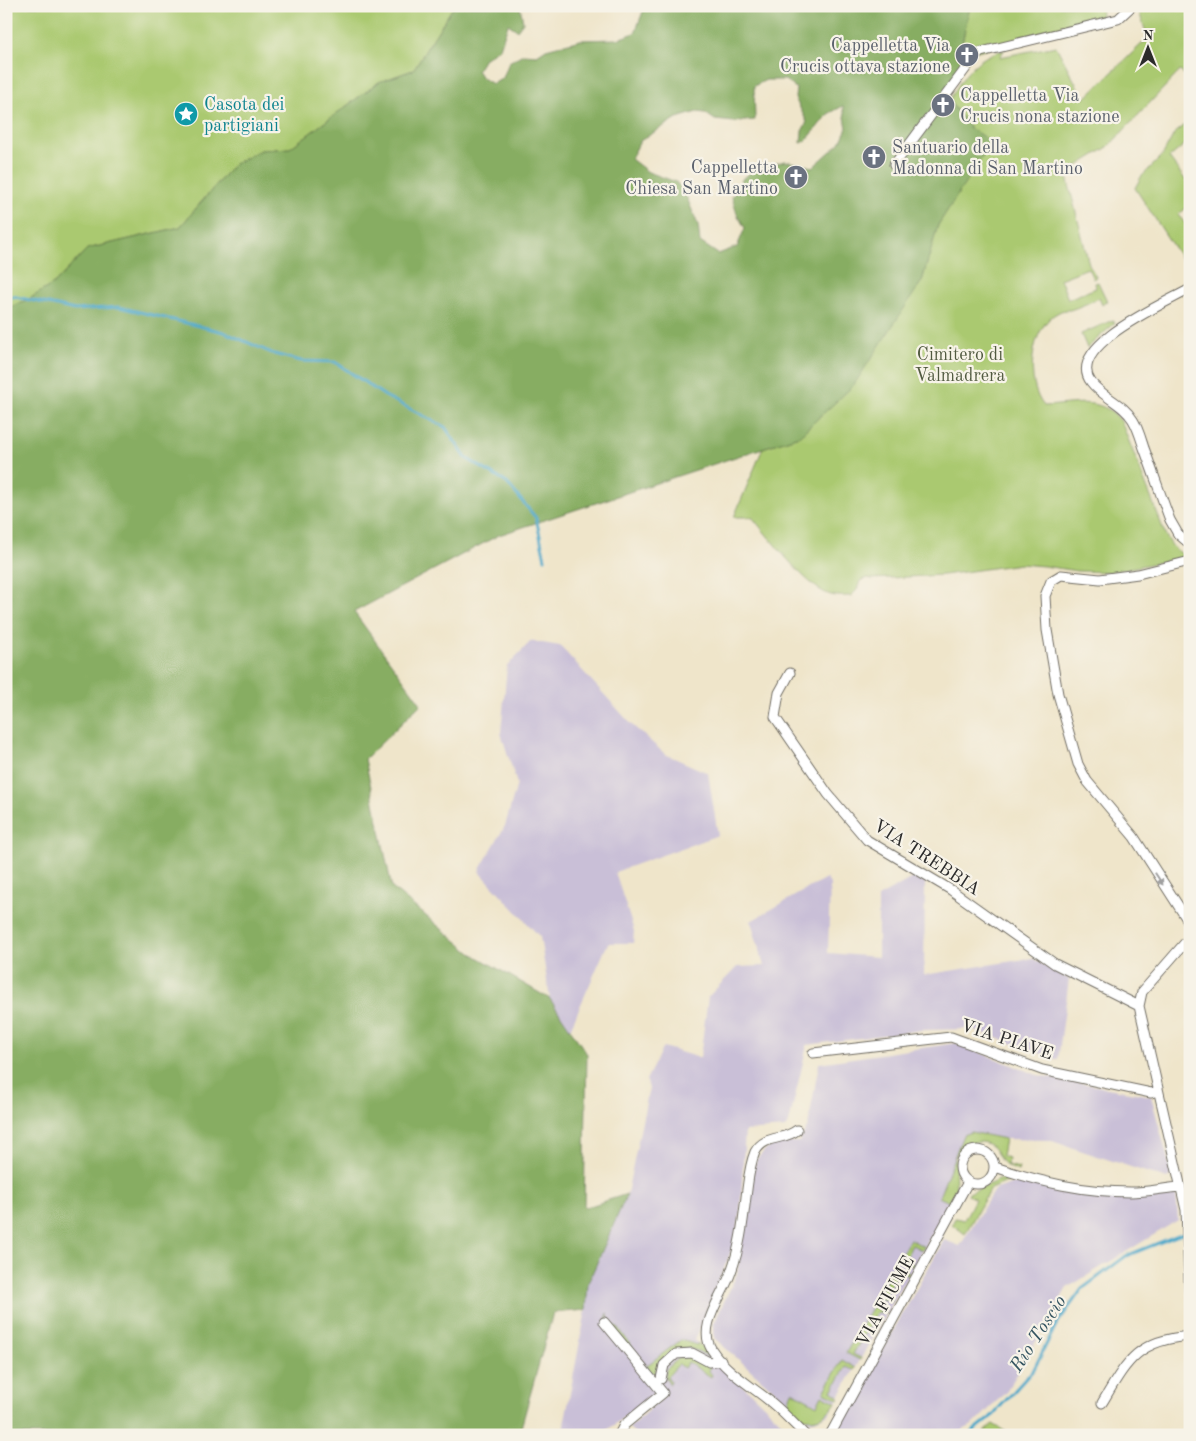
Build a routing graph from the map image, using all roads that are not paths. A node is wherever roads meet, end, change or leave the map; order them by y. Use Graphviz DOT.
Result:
graph roads {
  1 [pos="1132,6"];
  2 [pos="894,165"];
  3 [pos="1189,290"];
  4 [pos="1190,544"];
  5 [pos="1190,561"];
  6 [pos="790,673"];
  7 [pos="1190,924"];
  8 [pos="1190,937"];
  9 [pos="1139,1006"];
  10 [pos="813,1053"];
  11 [pos="1158,1091"];
  12 [pos="797,1130"];
  13 [pos="995,1167"];
  14 [pos="968,1182"];
  15 [pos="1181,1187"];
  16 [pos="1188,1209"];
  17 [pos="1190,1306"];
  18 [pos="604,1322"];
  19 [pos="1190,1336"];
  20 [pos="721,1360"];
  21 [pos="660,1379"];
  22 [pos="1102,1403"];
  23 [pos="620,1435"];
  24 [pos="805,1435"];
  25 [pos="830,1435"];
  1 -- 2 [label="street"];
  3 -- 4 [label="street"];
  5 -- 7 [label="street, one-way"];
  6 -- 9 [label="street, VIA TREBBIA"];
  8 -- 9 [label="street"];
  9 -- 11 [label="street"];
  10 -- 11 [label="street, VIA PIAVE"];
  11 -- 15 [label="street"];
  12 -- 20 [label="street"];
  13 -- 14 [label="street"];
  13 -- 14 [label="street"];
  13 -- 15 [label="street"];
  14 -- 25 [label="street, VIA FIUME"];
  15 -- 16 [label="street"];
  16 -- 17 [label="street"];
  18 -- 23 [label="street"];
  19 -- 22 [label="street"];
  20 -- 21 [label="street"];
  20 -- 24 [label="street"];
}
